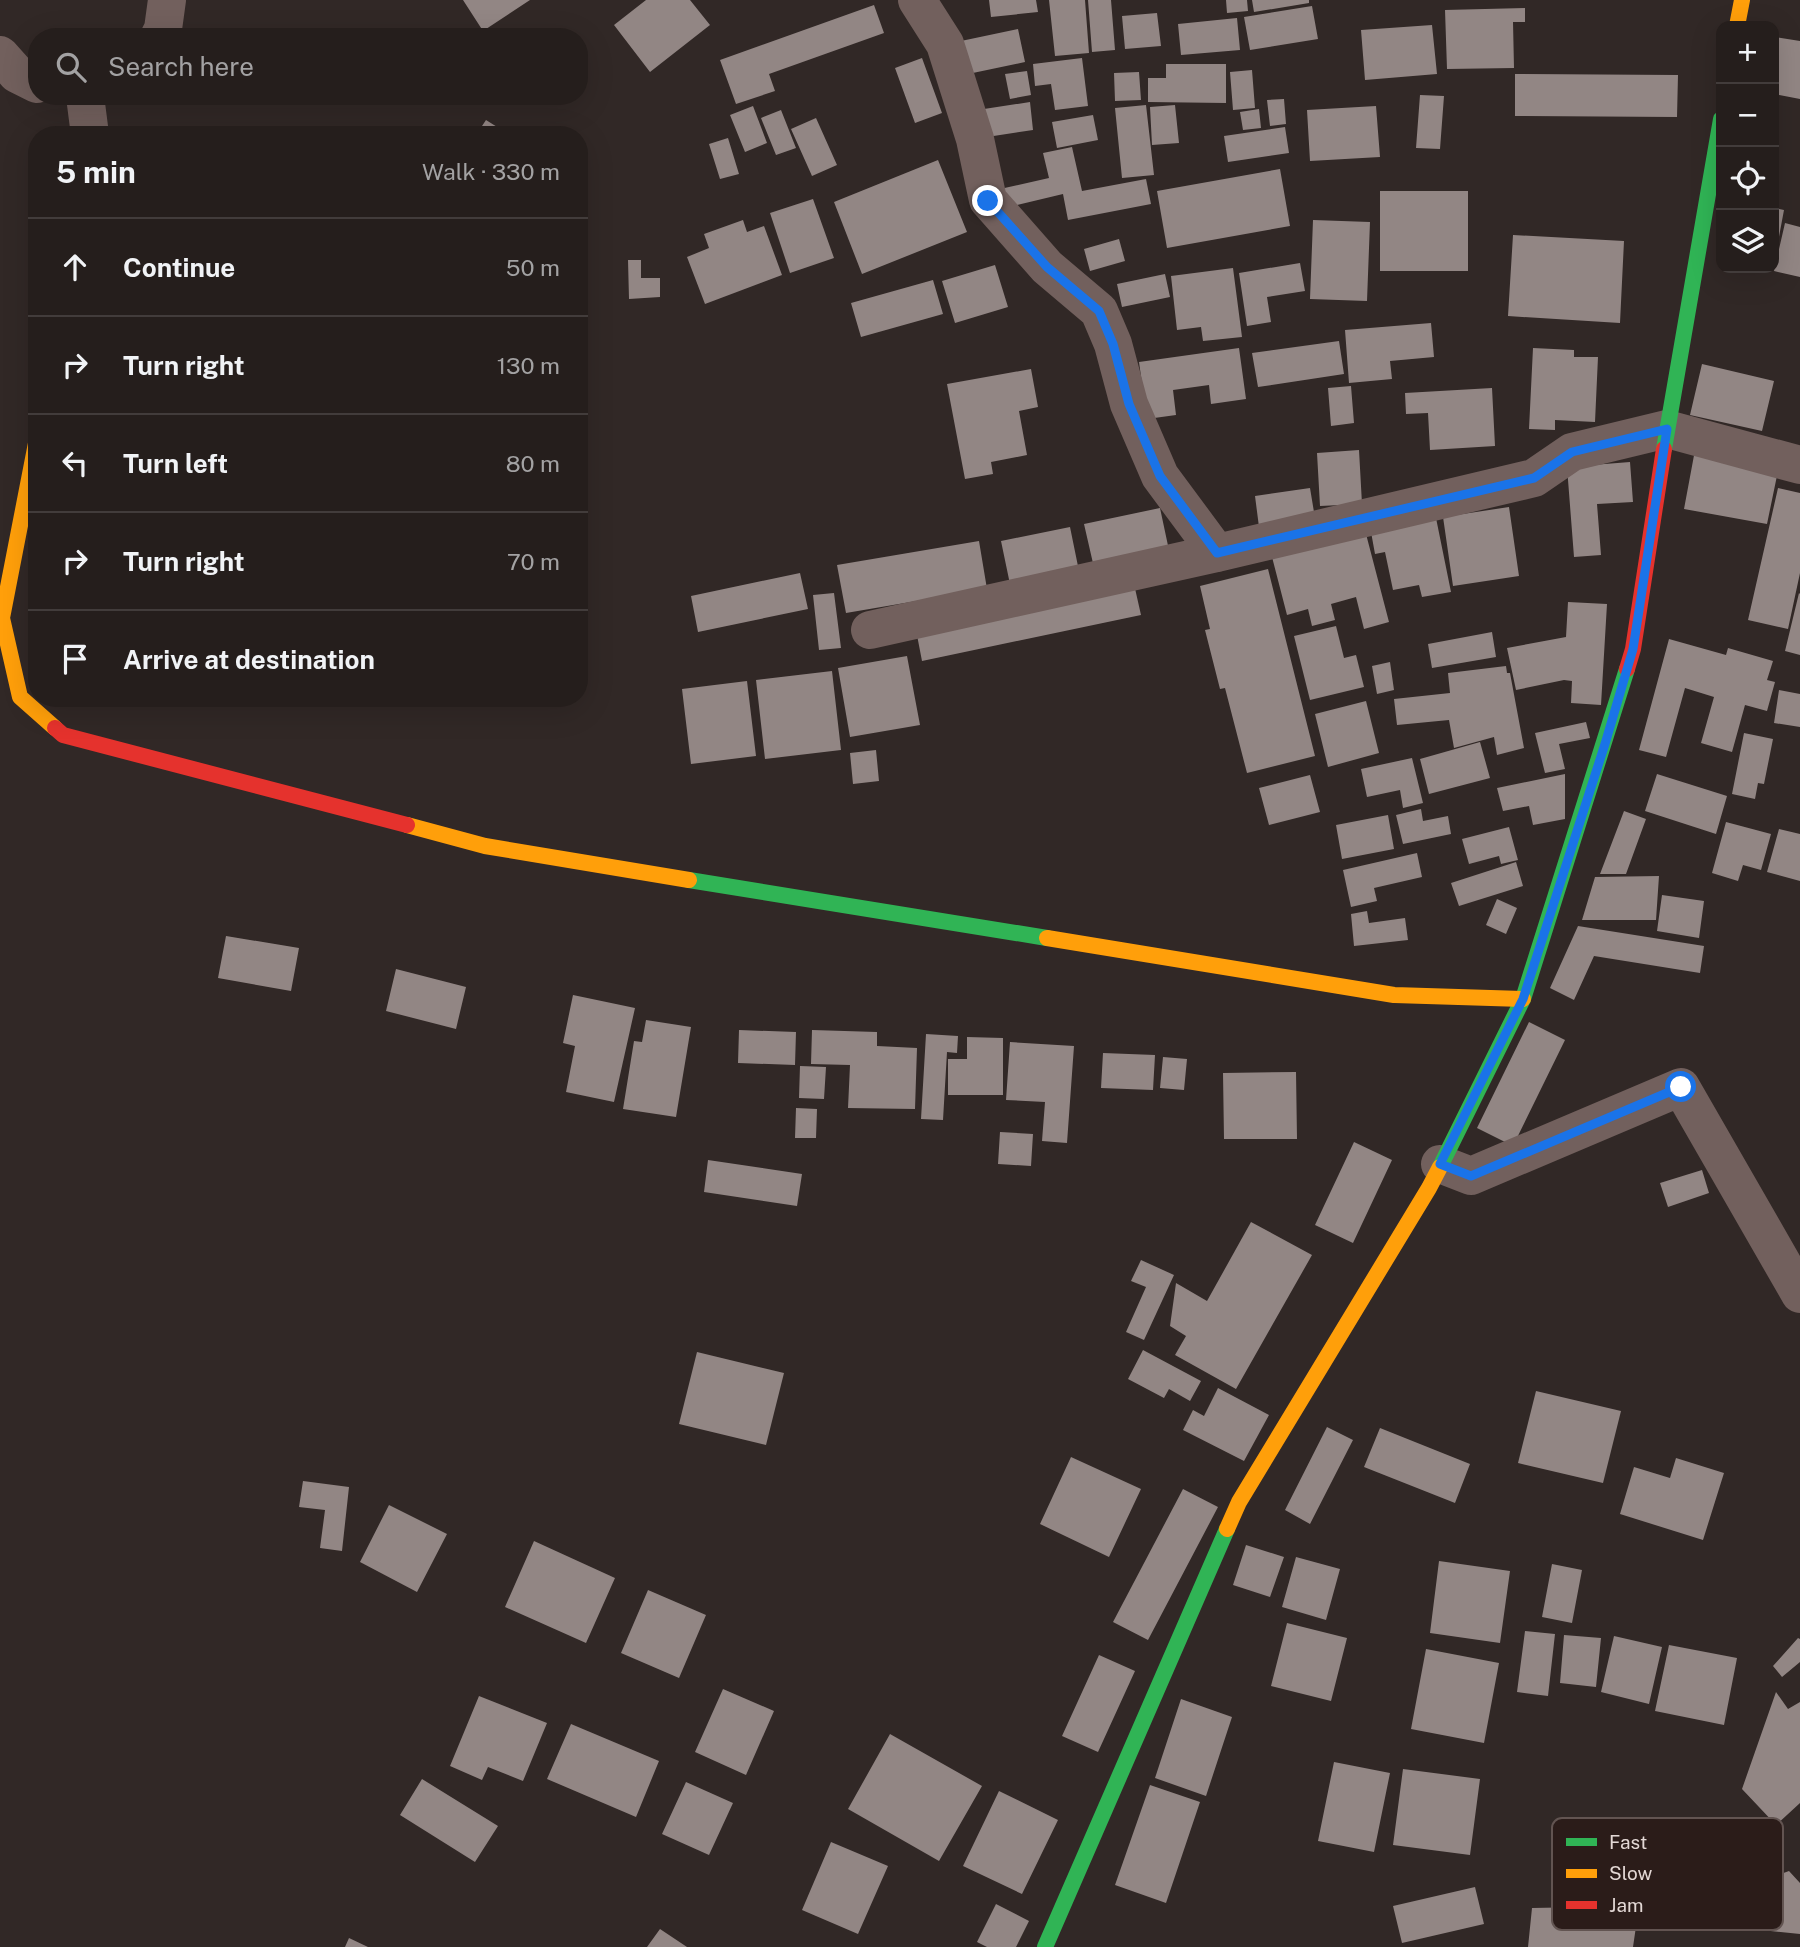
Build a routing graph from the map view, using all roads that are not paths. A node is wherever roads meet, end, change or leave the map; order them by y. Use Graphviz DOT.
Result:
graph roads {
  1 [pos="167,0"];
  2 [pos="917,0"];
  3 [pos="1742,0"];
  4 [pos="1738,21"];
  5 [pos="163,28"];
  6 [pos="0,55"];
  7 [pos="28,80"];
  8 [pos="86,105"];
  9 [pos="89,126"];
  10 [pos="1716,147"];
  11 [pos="1667,429"];
  12 [pos="1800,465"];
  13 [pos="28,484"];
  14 [pos="1217,553"];
  15 [pos="870,630"];
  16 [pos="28,704"];
  17 [pos="32,707"];
  18 [pos="1523,999"];
  19 [pos="1440,1164"];
  20 [pos="1800,1294"];
  21 [pos="1045,1947"];
  1 -- 5 [label="street"];
  2 -- 14 [label="street"];
  3 -- 4 [label="main road"];
  6 -- 7 [label="street"];
  8 -- 9 [label="street"];
  10 -- 11 [label="main road"];
  11 -- 12 [label="street"];
  11 -- 14 [label="street"];
  11 -- 18 [label="main road"];
  13 -- 16 [label="main road"];
  14 -- 15 [label="street"];
  17 -- 18 [label="main road"];
  18 -- 19 [label="main road"];
  19 -- 20 [label="street"];
  19 -- 21 [label="main road"];
}
